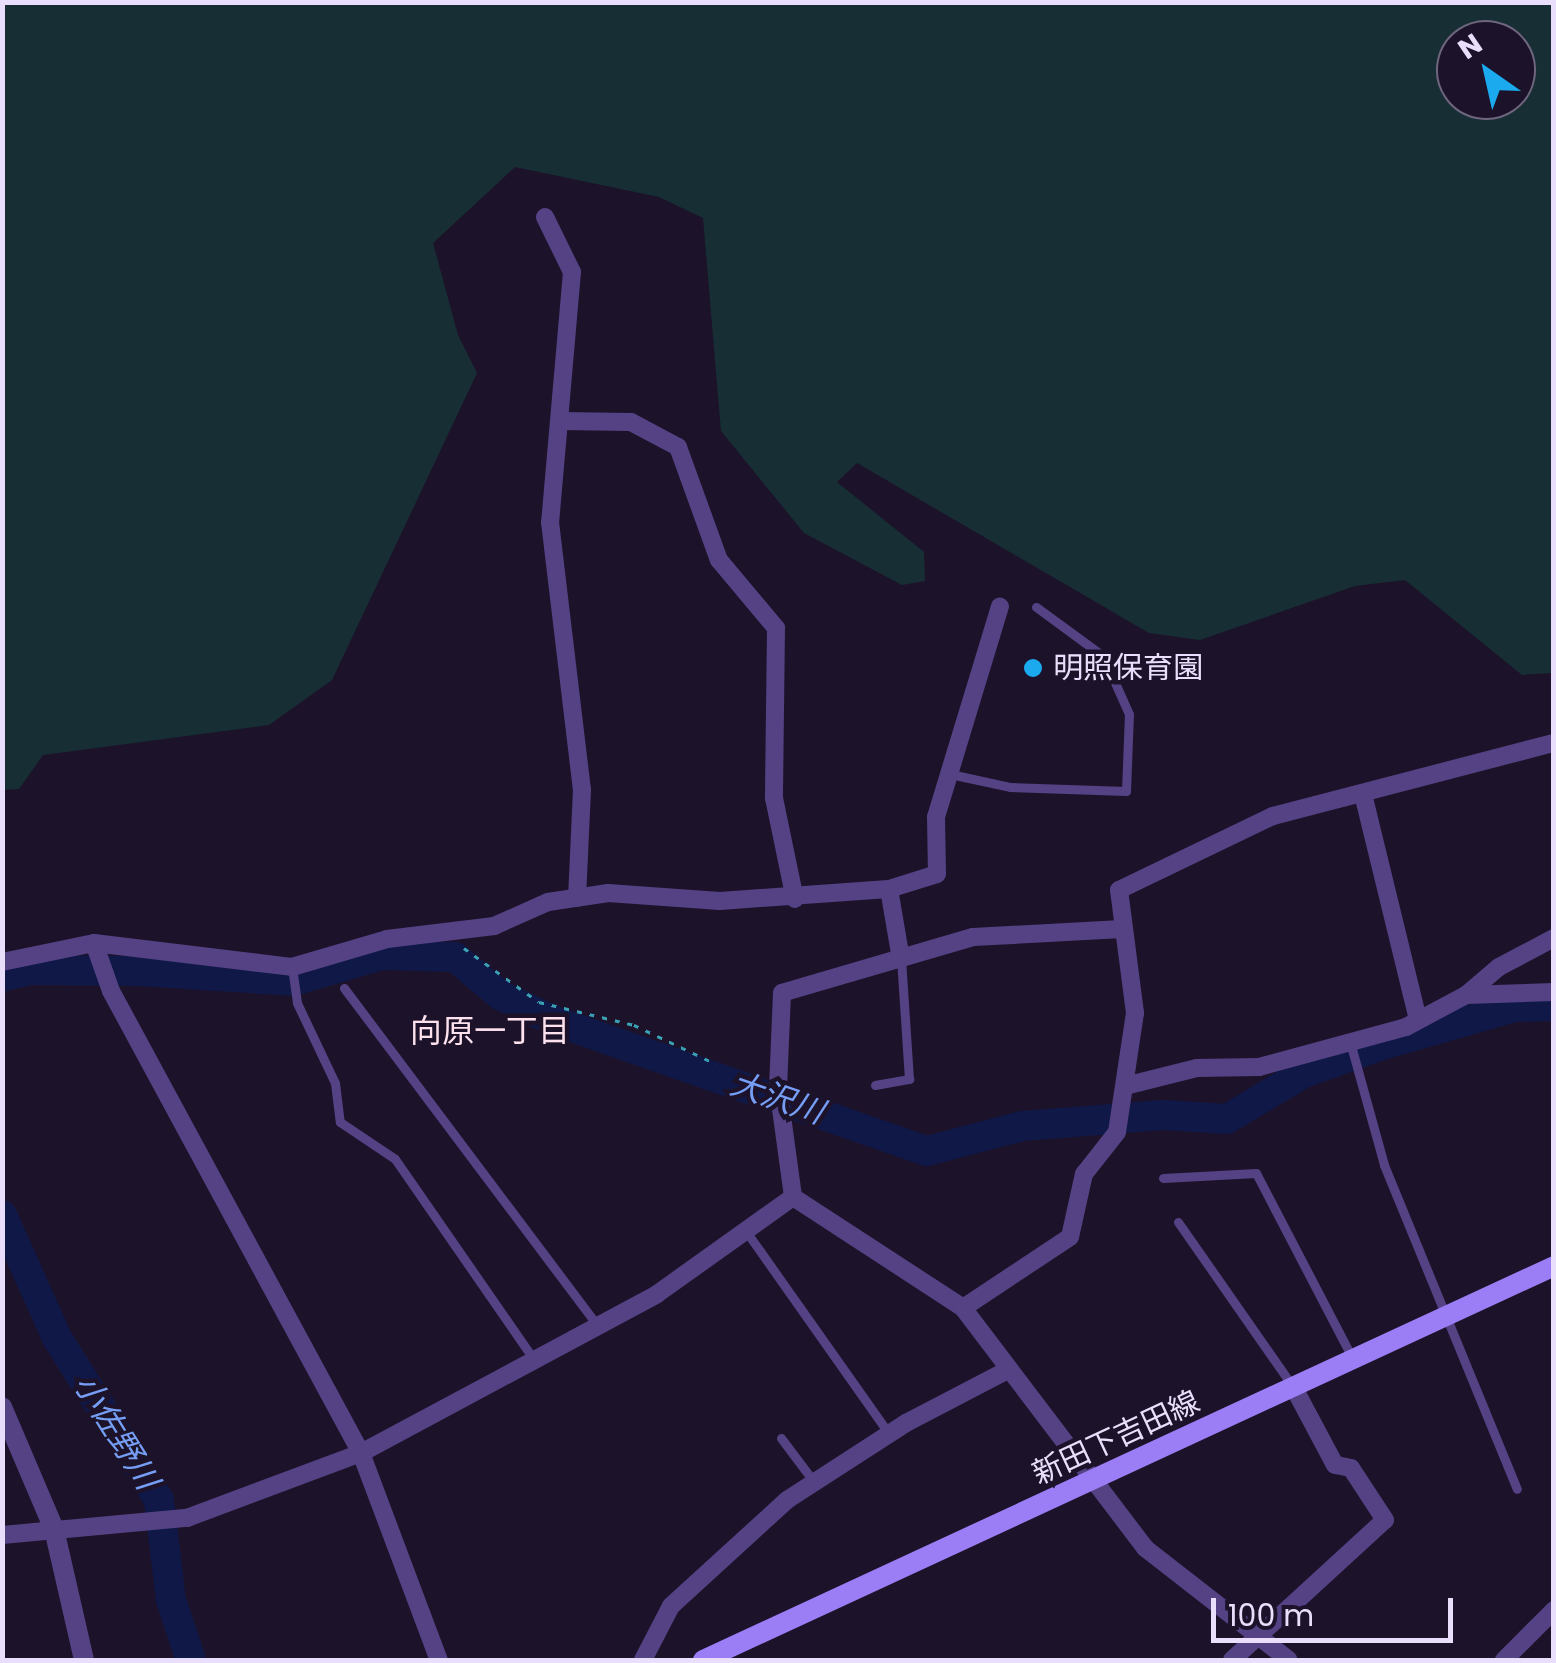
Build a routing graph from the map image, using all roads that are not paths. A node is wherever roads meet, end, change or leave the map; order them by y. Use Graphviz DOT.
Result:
graph roads {
  1 [pos="546,217"];
  2 [pos="560,421"];
  3 [pos="1000,606"];
  4 [pos="1036,607"];
  5 [pos="1554,744"];
  6 [pos="947,774"];
  7 [pos="1363,794"];
  8 [pos="889,889"];
  9 [pos="577,898"];
  10 [pos="796,899"];
  11 [pos="1122,928"];
  12 [pos="1554,938"];
  13 [pos="95,951"];
  14 [pos="902,959"];
  15 [pos="2,962"];
  16 [pos="292,967"];
  17 [pos="344,988"];
  18 [pos="1554,992"];
  19 [pos="1466,995"];
  20 [pos="1418,1019"];
  21 [pos="1350,1042"];
  22 [pos="875,1085"];
  23 [pos="1124,1093"];
  24 [pos="1163,1178"];
  25 [pos="793,1197"];
  26 [pos="1178,1222"];
  27 [pos="748,1234"];
  28 [pos="1554,1266"];
  29 [pos="963,1308"];
  30 [pos="1443,1318"];
  31 [pos="598,1326"];
  32 [pos="1354,1360"];
  33 [pos="535,1361"];
  34 [pos="1006,1370"];
  35 [pos="1294,1388"];
  36 [pos="2,1406"];
  37 [pos="889,1434"];
  38 [pos="780,1438"];
  39 [pos="361,1453"];
  40 [pos="814,1482"];
  41 [pos="1098,1482"];
  42 [pos="1517,1489"];
  43 [pos="54,1529"];
  44 [pos="2,1535"];
  45 [pos="1554,1610"];
  46 [pos="1263,1634"];
  47 [pos="1512,1657"];
  48 [pos="84,1660"];
  49 [pos="439,1660"];
  50 [pos="643,1660"];
  51 [pos="703,1660"];
  52 [pos="1232,1660"];
  53 [pos="1289,1660"];
  1 -- 2 [label="street"];
  2 -- 9 [label="street"];
  2 -- 10 [label="street"];
  3 -- 6 [label="street"];
  4 -- 6 [label="lane"];
  5 -- 7 [label="street"];
  6 -- 8 [label="street"];
  7 -- 11 [label="street"];
  7 -- 20 [label="street"];
  8 -- 10 [label="street"];
  8 -- 14 [label="street"];
  9 -- 10 [label="street"];
  9 -- 16 [label="street"];
  11 -- 14 [label="street"];
  11 -- 23 [label="street"];
  12 -- 19 [label="street"];
  13 -- 15 [label="street"];
  13 -- 16 [label="street"];
  13 -- 39 [label="street"];
  14 -- 22 [label="lane"];
  14 -- 25 [label="street"];
  16 -- 33 [label="lane"];
  17 -- 31 [label="lane"];
  18 -- 19 [label="street"];
  19 -- 20 [label="street"];
  20 -- 21 [label="street"];
  21 -- 23 [label="street"];
  21 -- 30 [label="lane"];
  23 -- 29 [label="street"];
  24 -- 32 [label="lane"];
  25 -- 27 [label="street"];
  25 -- 29 [label="street"];
  26 -- 35 [label="lane"];
  27 -- 31 [label="street"];
  27 -- 37 [label="lane"];
  28 -- 30 [label="main road, 新田下吉田線"];
  29 -- 34 [label="street"];
  30 -- 32 [label="main road, 新田下吉田線"];
  30 -- 42 [label="lane"];
  31 -- 33 [label="street"];
  32 -- 35 [label="main road, 新田下吉田線"];
  33 -- 39 [label="street"];
  34 -- 37 [label="street"];
  34 -- 41 [label="street"];
  35 -- 41 [label="main road, 新田下吉田線"];
  35 -- 46 [label="street"];
  36 -- 43 [label="street"];
  37 -- 40 [label="street"];
  38 -- 40 [label="lane"];
  39 -- 43 [label="street"];
  39 -- 49 [label="street"];
  40 -- 50 [label="street"];
  41 -- 46 [label="street"];
  41 -- 51 [label="main road, 新田下吉田線"];
  43 -- 44 [label="street"];
  43 -- 48 [label="street"];
  45 -- 47 [label="street"];
  46 -- 52 [label="street"];
  46 -- 53 [label="street"];
}
